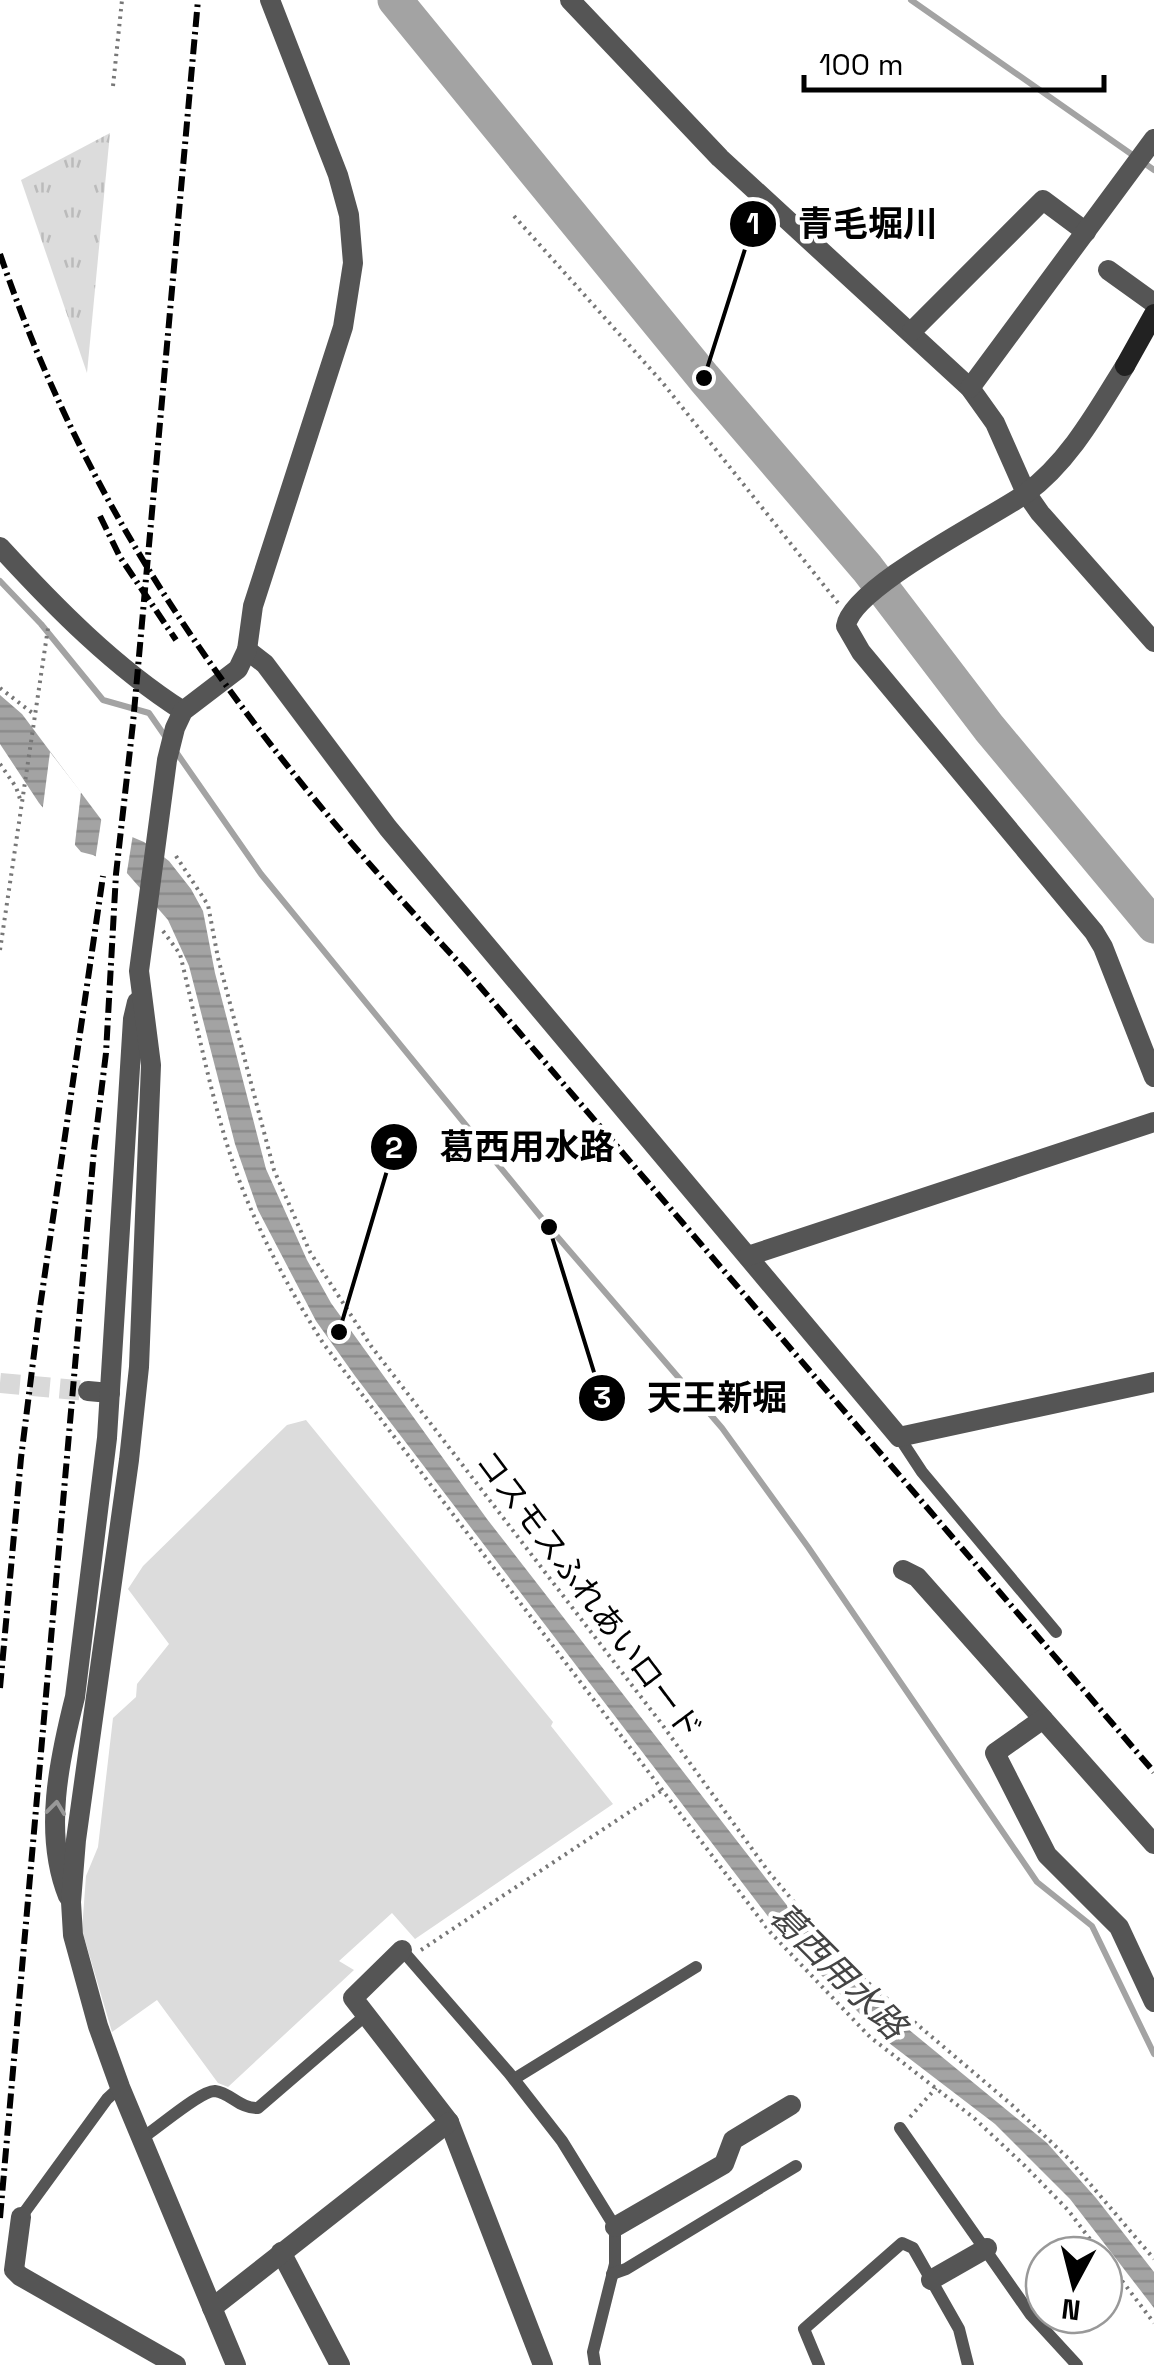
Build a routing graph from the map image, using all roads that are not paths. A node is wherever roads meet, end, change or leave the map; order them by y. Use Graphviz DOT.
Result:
graph roads {
  1 [pos="270,0"];
  2 [pos="570,0"];
  3 [pos="1154,139"];
  4 [pos="1086,232"];
  5 [pos="1108,270"];
  6 [pos="1154,303"];
  7 [pos="1154,314"];
  8 [pos="912,331"];
  9 [pos="970,388"];
  10 [pos="1026,492"];
  11 [pos="0,547"];
  12 [pos="1154,642"];
  13 [pos="247,650"];
  14 [pos="179,719"];
  15 [pos="141,992"];
  16 [pos="1154,1077"];
  17 [pos="1154,1122"];
  18 [pos="748,1256"];
  19 [pos="1154,1382"];
  20 [pos="88,1391"];
  21 [pos="110,1393"];
  22 [pos="900,1437"];
  23 [pos="903,1570"];
  24 [pos="1056,1632"];
  25 [pos="75,1696"];
  26 [pos="1043,1719"];
  27 [pos="89,1753"];
  28 [pos="1154,1844"];
  29 [pos="71,1902"];
  30 [pos="405,1954"];
  31 [pos="696,1967"];
  32 [pos="1154,2002"];
  33 [pos="366,2014"];
  34 [pos="514,2079"];
  35 [pos="120,2087"];
  36 [pos="791,2105"];
  37 [pos="449,2122"];
  38 [pos="900,2128"];
  39 [pos="142,2138"];
  40 [pos="796,2166"];
  41 [pos="20,2217"];
  42 [pos="615,2228"];
  43 [pos="986,2248"];
  44 [pos="282,2252"];
  45 [pos="612,2274"];
  46 [pos="931,2280"];
  47 [pos="212,2308"];
  48 [pos="176,2365"];
  49 [pos="236,2365"];
  50 [pos="340,2365"];
  51 [pos="544,2365"];
  52 [pos="595,2365"];
  53 [pos="819,2365"];
  54 [pos="968,2365"];
  55 [pos="1077,2365"];
  1 -- 13 [label="street"];
  2 -- 8 [label="street"];
  3 -- 4 [label="street"];
  4 -- 8 [label="street"];
  4 -- 9 [label="street"];
  5 -- 6 [label="street"];
  7 -- 10 [label="street"];
  8 -- 9 [label="street"];
  9 -- 10 [label="street"];
  10 -- 12 [label="street"];
  10 -- 16 [label="street"];
  11 -- 14 [label="street"];
  13 -- 14 [label="street"];
  13 -- 18 [label="street"];
  14 -- 15 [label="street"];
  15 -- 21 [label="street"];
  15 -- 27 [label="street"];
  17 -- 18 [label="street"];
  18 -- 22 [label="street"];
  19 -- 22 [label="street"];
  20 -- 21 [label="street"];
  21 -- 25 [label="street"];
  22 -- 24 [label="lane"];
  23 -- 26 [label="street"];
  25 -- 27 [label="street"];
  29 -- 25 [label="street, one-way"];
  26 -- 28 [label="street"];
  26 -- 32 [label="street"];
  27 -- 29 [label="street"];
  29 -- 35 [label="street"];
  30 -- 33 [label="street"];
  30 -- 34 [label="lane"];
  31 -- 34 [label="lane"];
  33 -- 37 [label="street"];
  33 -- 39 [label="lane"];
  34 -- 42 [label="lane"];
  35 -- 39 [label="street"];
  35 -- 41 [label="lane"];
  36 -- 42 [label="street"];
  37 -- 44 [label="street"];
  37 -- 51 [label="street"];
  38 -- 43 [label="lane"];
  39 -- 47 [label="street"];
  40 -- 45 [label="lane"];
  41 -- 48 [label="street"];
  42 -- 45 [label="lane"];
  43 -- 46 [label="street"];
  43 -- 55 [label="lane"];
  44 -- 47 [label="street"];
  44 -- 50 [label="street"];
  45 -- 52 [label="lane"];
  46 -- 53 [label="lane"];
  46 -- 54 [label="lane"];
  47 -- 49 [label="street"];
}
